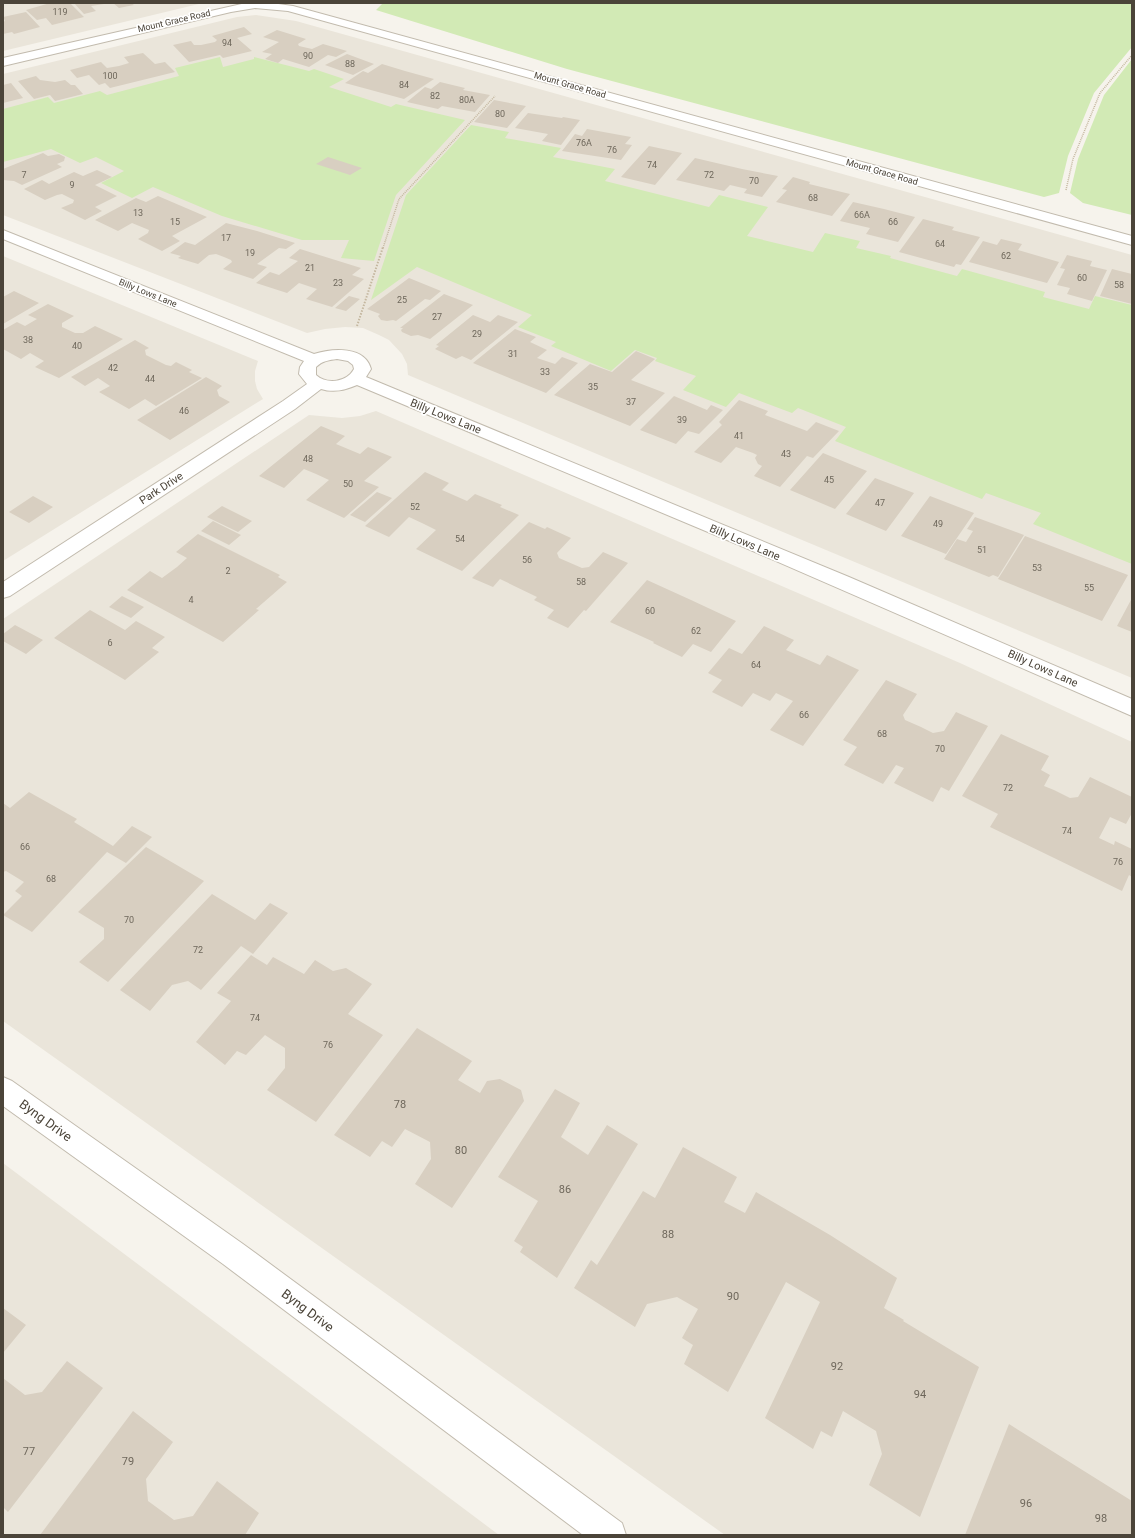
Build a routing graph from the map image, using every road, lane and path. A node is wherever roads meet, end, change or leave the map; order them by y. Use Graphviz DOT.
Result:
graph roads {
  1 [pos="1132,55"];
  2 [pos="3,62"];
  3 [pos="518,71"];
  4 [pos="1067,187"];
  5 [pos="3,234"];
  6 [pos="1132,241"];
  7 [pos="356,329"];
  8 [pos="315,360"];
  9 [pos="356,379"];
  10 [pos="318,384"];
  11 [pos="3,591"];
  12 [pos="1132,708"];
  13 [pos="3,1090"];
  14 [pos="610,1535"];
  1 -- 4 [label="path"];
  2 -- 3 [label="street, Mount Grace Road"];
  3 -- 6 [label="street, Mount Grace Road"];
  3 -- 7 [label="path"];
  5 -- 8 [label="street, Billy Lows Lane"];
  8 -- 9 [label="street"];
  8 -- 10 [label="street"];
  9 -- 10 [label="street"];
  9 -- 12 [label="street, Billy Lows Lane"];
  10 -- 11 [label="street, Park Drive"];
  13 -- 14 [label="street, Byng Drive"];
}
